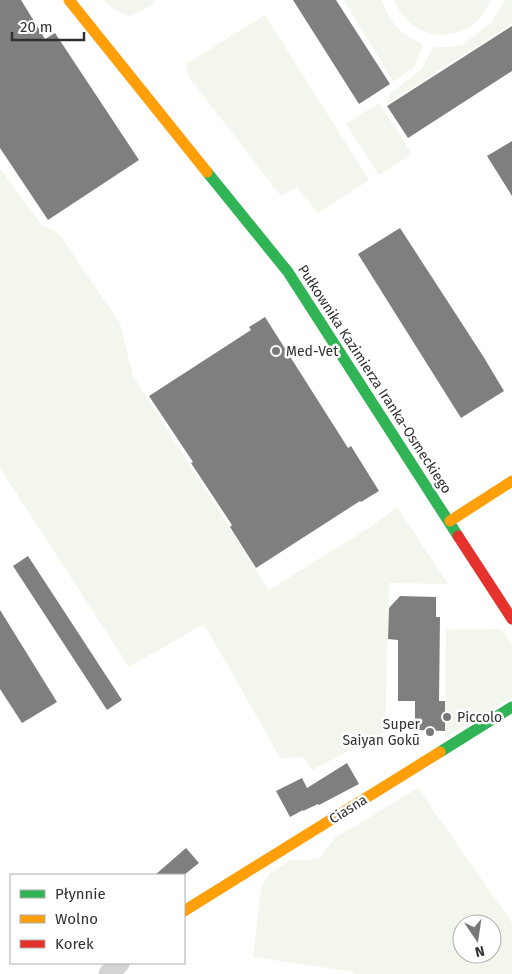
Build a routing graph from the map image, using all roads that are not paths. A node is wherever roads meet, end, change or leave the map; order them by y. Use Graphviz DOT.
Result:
graph roads {
  1 [pos="69,0"];
  2 [pos="512,481"];
  3 [pos="450,522"];
  4 [pos="512,619"];
  5 [pos="512,707"];
  6 [pos="185,910"];
  7 [pos="117,964"];
  8 [pos="109,974"];
  1 -- 3 [label="street, Pułkownika Kazimierza Iranka-Osmeckiego"];
  2 -- 3 [label="street"];
  3 -- 4 [label="street, Pułkownika Kazimierza Iranka-Osmeckiego"];
  5 -- 6 [label="street, Ciasna"];
  7 -- 8 [label="street"];
}
